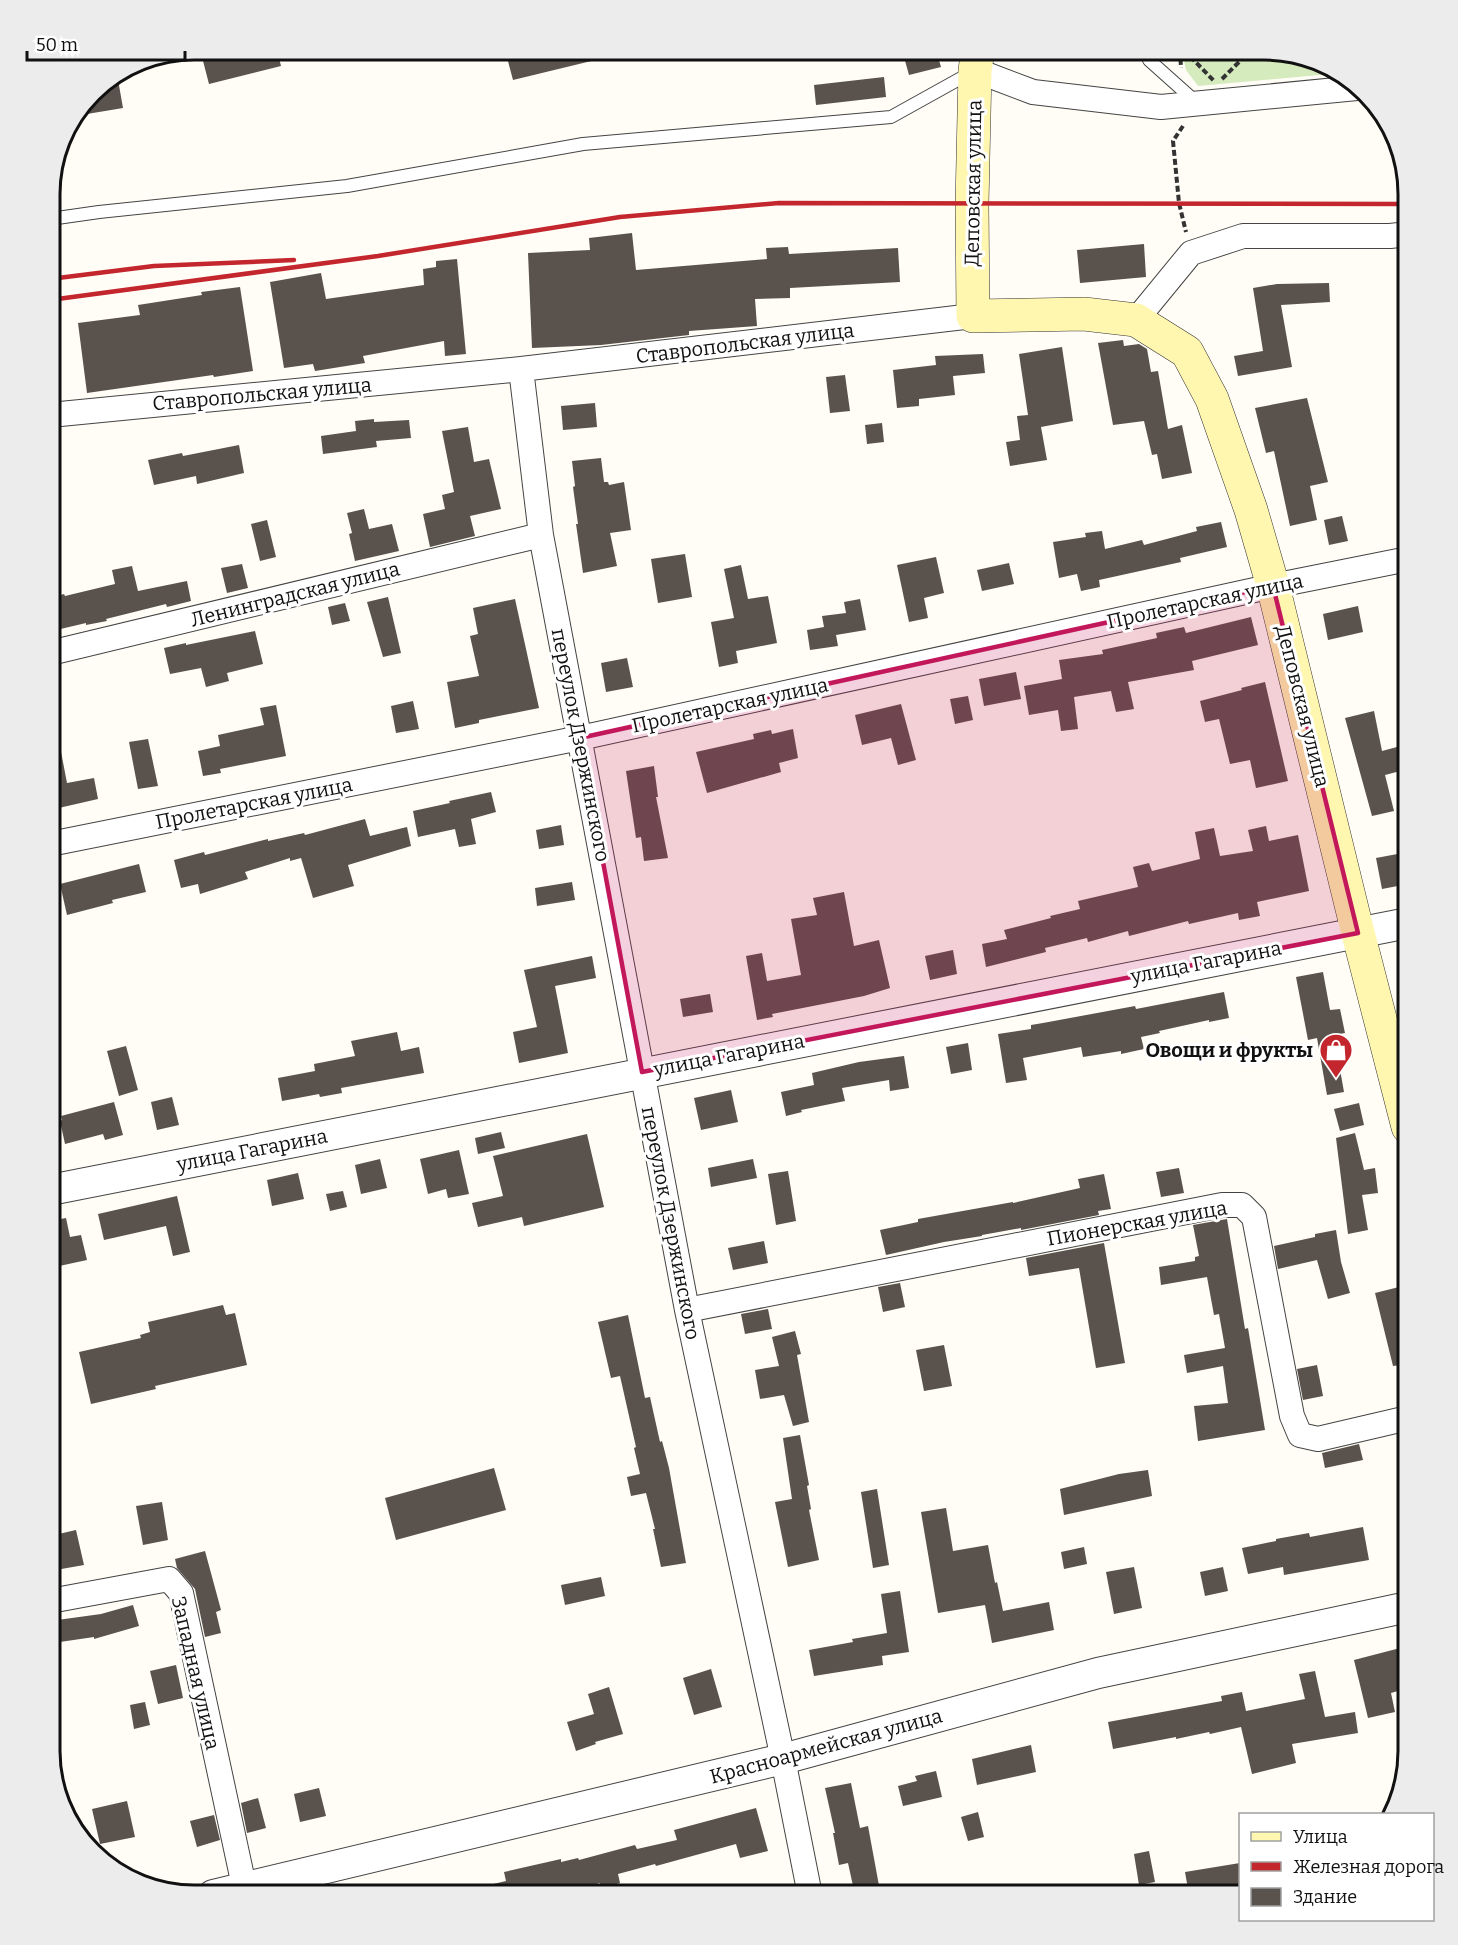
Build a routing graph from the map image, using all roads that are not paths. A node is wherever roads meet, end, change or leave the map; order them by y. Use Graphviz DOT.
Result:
graph roads {
  1 [pos="976,60"];
  2 [pos="1149,60"];
  3 [pos="1347,89"];
  4 [pos="1198,104"];
  5 [pos="60,218"];
  6 [pos="1398,235"];
  7 [pos="973,316"];
  8 [pos="1136,320"];
  9 [pos="521,369"];
  10 [pos="60,414"];
  11 [pos="541,535"];
  12 [pos="1398,561"];
  13 [pos="1274,586"];
  14 [pos="60,651"];
  15 [pos="580,738"];
  16 [pos="60,842"];
  17 [pos="1398,925"];
  18 [pos="1358,933"];
  19 [pos="642,1072"];
  20 [pos="1398,1088"];
  21 [pos="60,1188"];
  22 [pos="687,1310"];
  23 [pos="1398,1420"];
  24 [pos="60,1599"];
  25 [pos="1398,1608"];
  26 [pos="783,1759"];
  27 [pos="244,1885"];
  28 [pos="273,1885"];
  29 [pos="808,1885"];
  1 -- 4 [label="street"];
  1 -- 5 [label="lane"];
  1 -- 7 [label="main road, Деповская улица"];
  2 -- 4 [label="lane"];
  3 -- 4 [label="street"];
  6 -- 8 [label="street"];
  7 -- 8 [label="main road, Ставропольская улица"];
  7 -- 9 [label="street, Ставропольская улица"];
  8 -- 13 [label="main road, Деповская улица"];
  9 -- 10 [label="street, Ставропольская улица"];
  9 -- 11 [label="street, переулок Дзержинского"];
  11 -- 14 [label="street, Ленинградская улица"];
  11 -- 15 [label="street, переулок Дзержинского"];
  12 -- 13 [label="street, Пролетарская улица"];
  13 -- 15 [label="street, Пролетарская улица"];
  13 -- 18 [label="main road, Деповская улица"];
  15 -- 16 [label="street, Пролетарская улица"];
  15 -- 19 [label="street, переулок Дзержинского"];
  17 -- 18 [label="street, улица Гагарина"];
  18 -- 19 [label="street, улица Гагарина"];
  18 -- 20 [label="main road, Деповская улица"];
  19 -- 21 [label="street, улица Гагарина"];
  19 -- 22 [label="street, переулок Дзержинского"];
  22 -- 23 [label="street, Пионерская улица"];
  22 -- 26 [label="street, переулок Дзержинского"];
  24 -- 27 [label="street, Западная улица"];
  25 -- 26 [label="street, Красноармейская улица"];
  26 -- 28 [label="street, Красноармейская улица"];
  26 -- 29 [label="street, переулок Дзержинского"];
}
